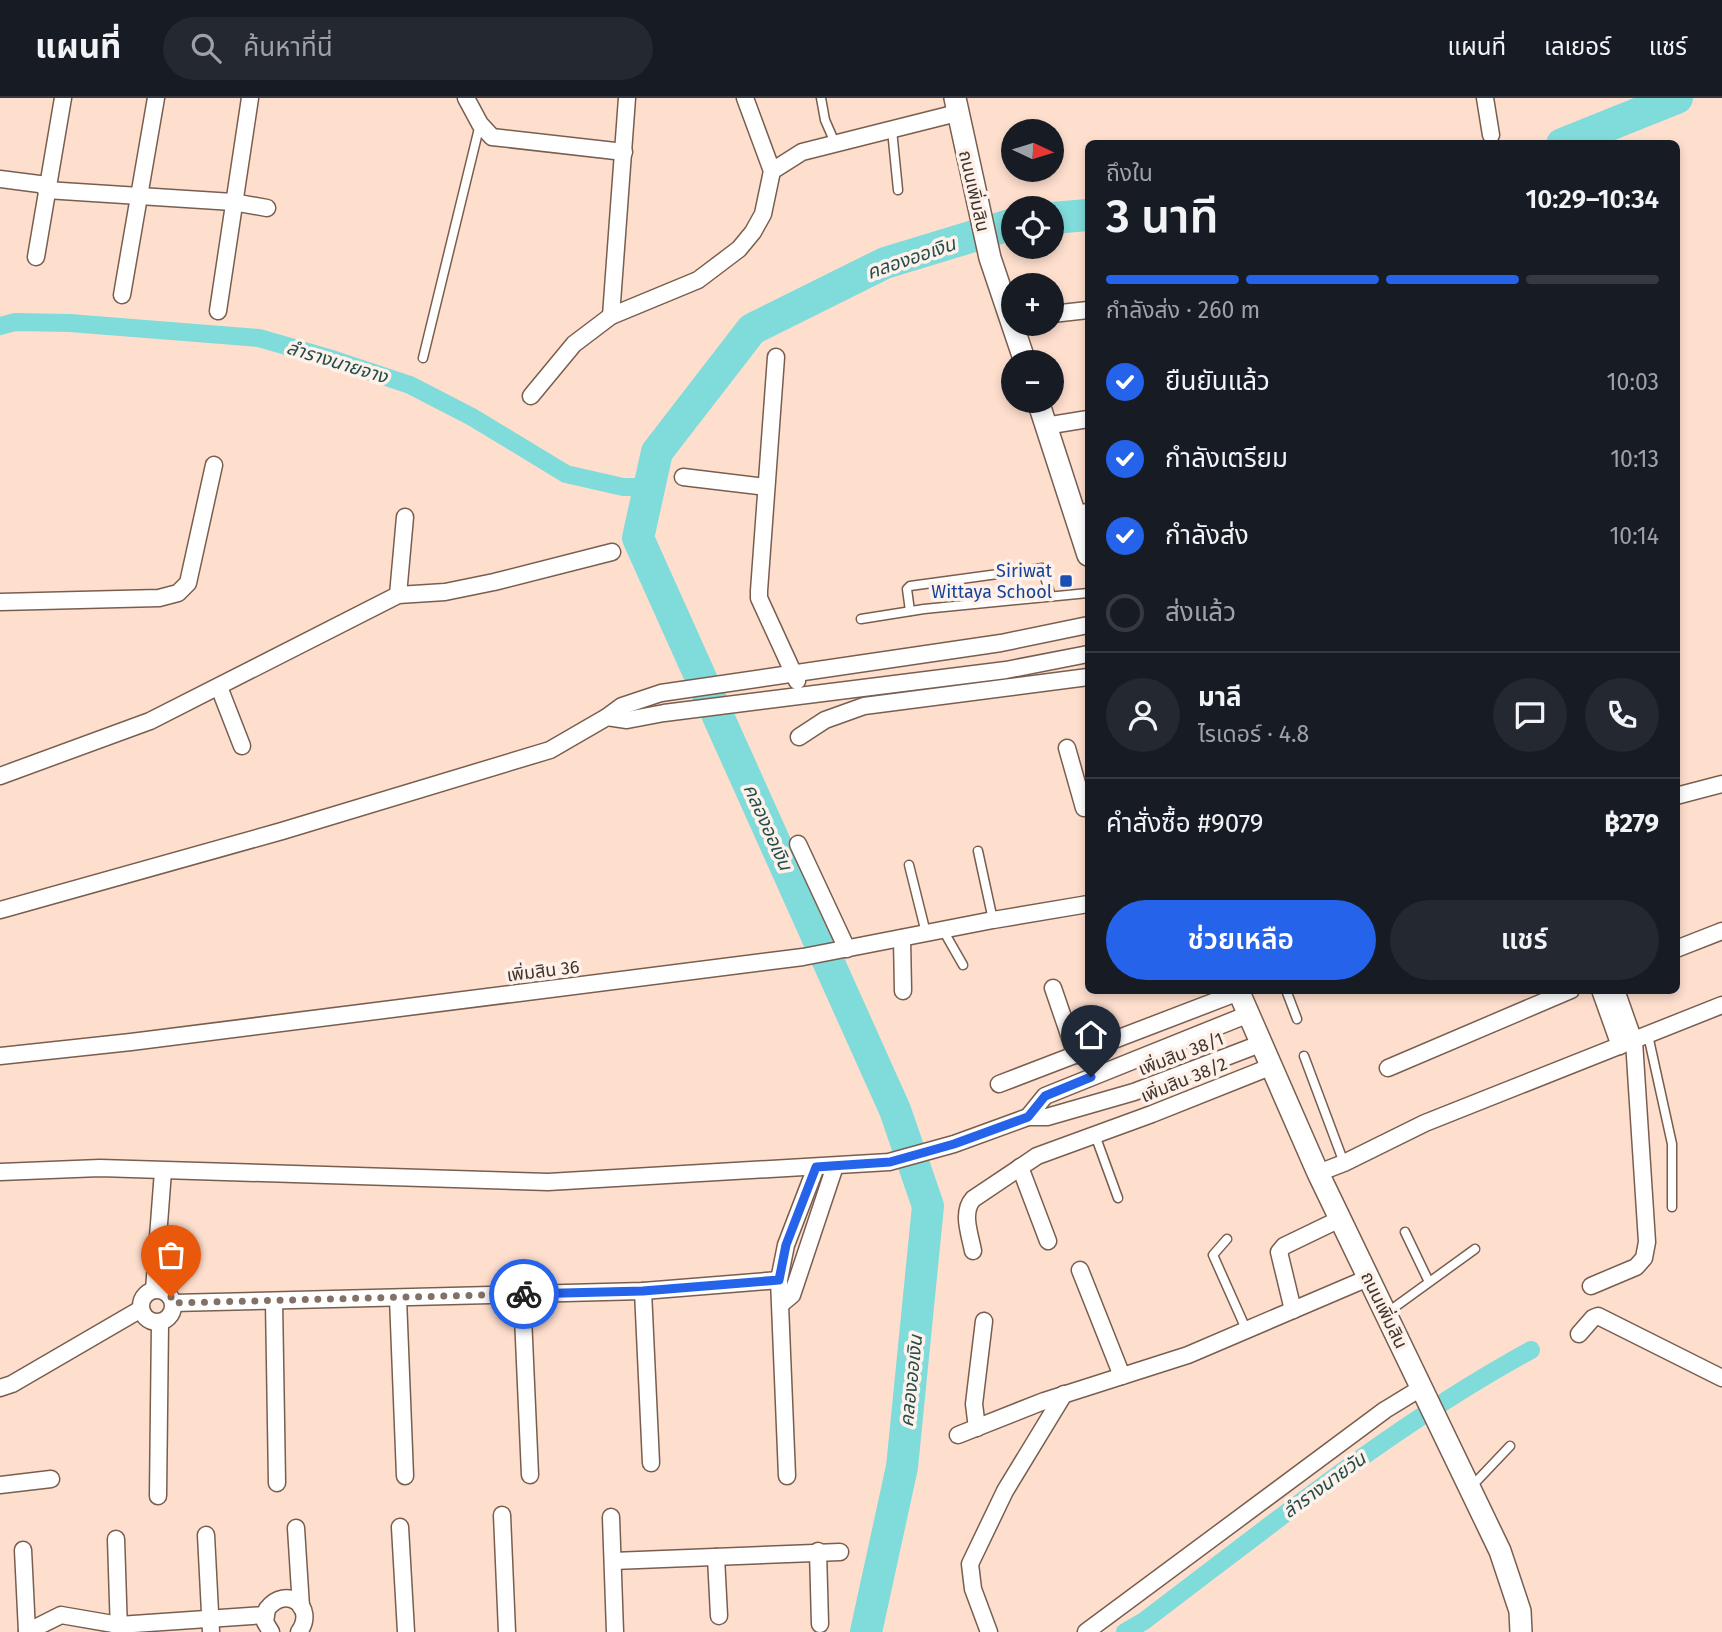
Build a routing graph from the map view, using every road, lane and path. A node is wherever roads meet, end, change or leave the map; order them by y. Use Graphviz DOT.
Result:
graph roads {
  1 [pos="63,98"];
  2 [pos="156,98"];
  3 [pos="250,98"];
  4 [pos="466,98"];
  5 [pos="627,98"];
  6 [pos="745,98"];
  7 [pos="821,98"];
  8 [pos="1485,98"];
  9 [pos="956,106"];
  10 [pos="480,124"];
  11 [pos="892,130"];
  12 [pos="1491,135"];
  13 [pos="835,143"];
  14 [pos="624,152"];
  15 [pos="772,171"];
  16 [pos="0,178"];
  17 [pos="46,188"];
  18 [pos="898,190"];
  19 [pos="139,194"];
  20 [pos="233,202"];
  21 [pos="267,208"];
  22 [pos="36,257"];
  23 [pos="122,295"];
  24 [pos="1085,310"];
  25 [pos="218,311"];
  26 [pos="1064,313"];
  27 [pos="611,316"];
  28 [pos="1022,350"];
  29 [pos="776,356"];
  30 [pos="423,358"];
  31 [pos="531,396"];
  32 [pos="1042,413"];
  33 [pos="1085,419"];
  34 [pos="1045,425"];
  35 [pos="214,465"];
  36 [pos="683,477"];
  37 [pos="766,487"];
  38 [pos="1081,509"];
  39 [pos="405,517"];
  40 [pos="1085,535"];
  41 [pos="612,552"];
  42 [pos="1085,593"];
  43 [pos="398,595"];
  44 [pos="1051,596"];
  45 [pos="0,602"];
  46 [pos="910,611"];
  47 [pos="861,619"];
  48 [pos="1085,626"];
  49 [pos="1085,655"];
  50 [pos="794,673"];
  51 [pos="1085,677"];
  52 [pos="219,687"];
  53 [pos="801,697"];
  54 [pos="607,717"];
  55 [pos="799,737"];
  56 [pos="242,746"];
  57 [pos="1067,748"];
  58 [pos="0,776"];
  59 [pos="1082,776"];
  60 [pos="1722,784"];
  61 [pos="1680,795"];
  62 [pos="1084,808"];
  63 [pos="798,844"];
  64 [pos="978,851"];
  65 [pos="909,865"];
  66 [pos="1085,905"];
  67 [pos="0,910"];
  68 [pos="993,920"];
  69 [pos="943,930"];
  70 [pos="1722,931"];
  71 [pos="926,933"];
  72 [pos="902,938"];
  73 [pos="1680,947"];
  74 [pos="844,949"];
  75 [pos="963,965"];
  76 [pos="1053,988"];
  77 [pos="903,991"];
  78 [pos="1231,994"];
  79 [pos="1240,994"];
  80 [pos="1288,994"];
  81 [pos="1562,994"];
  82 [pos="1603,994"];
  83 [pos="1617,994"];
  84 [pos="1722,1005"];
  85 [pos="1249,1014"];
  86 [pos="1297,1019"];
  87 [pos="1634,1040"];
  88 [pos="1260,1044"];
  89 [pos="1076,1055"];
  90 [pos="0,1056"];
  91 [pos="1304,1056"];
  92 [pos="1270,1067"];
  93 [pos="1388,1068"];
  94 [pos="1091,1077"];
  95 [pos="999,1084"];
  96 [pos="1098,1102"];
  97 [pos="1028,1117"];
  98 [pos="1095,1135"];
  99 [pos="1344,1163"];
  100 [pos="835,1166"];
  101 [pos="816,1167"];
  102 [pos="1020,1167"];
  103 [pos="163,1171"];
  104 [pos="0,1172"];
  105 [pos="1318,1173"];
  106 [pos="1118,1198"];
  107 [pos="1672,1207"];
  108 [pos="1340,1219"];
  109 [pos="1405,1231"];
  110 [pos="1227,1239"];
  111 [pos="1048,1241"];
  112 [pos="1475,1249"];
  113 [pos="973,1251"];
  114 [pos="1080,1270"];
  115 [pos="1368,1278"];
  116 [pos="779,1280"];
  117 [pos="1429,1282"];
  118 [pos="1591,1286"];
  119 [pos="154,1290"];
  120 [pos="643,1291"];
  121 [pos="522,1294"];
  122 [pos="398,1298"];
  123 [pos="274,1301"];
  124 [pos="173,1303"];
  125 [pos="781,1304"];
  126 [pos="141,1309"];
  127 [pos="1293,1310"];
  128 [pos="1386,1314"];
  129 [pos="984,1321"];
  130 [pos="160,1323"];
  131 [pos="1246,1329"];
  132 [pos="1579,1335"];
  133 [pos="1122,1376"];
  134 [pos="1722,1378"];
  135 [pos="0,1388"];
  136 [pos="1064,1394"];
  137 [pos="1428,1402"];
  138 [pos="977,1428"];
  139 [pos="958,1435"];
  140 [pos="1510,1446"];
  141 [pos="651,1463"];
  142 [pos="530,1475"];
  143 [pos="405,1476"];
  144 [pos="787,1476"];
  145 [pos="51,1479"];
  146 [pos="277,1483"];
  147 [pos="0,1485"];
  148 [pos="1470,1489"];
  149 [pos="159,1496"];
  150 [pos="502,1515"];
  151 [pos="611,1517"];
  152 [pos="400,1527"];
  153 [pos="296,1528"];
  154 [pos="206,1535"];
  155 [pos="116,1539"];
  156 [pos="23,1550"];
  157 [pos="818,1551"];
  158 [pos="840,1552"];
  159 [pos="716,1557"];
  160 [pos="612,1561"];
  161 [pos="302,1606"];
  162 [pos="265,1615"];
  163 [pos="719,1616"];
  164 [pos="820,1624"];
  165 [pos="211,1625"];
  166 [pos="119,1629"];
  167 [pos="27,1632"];
  168 [pos="271,1632"];
  169 [pos="299,1632"];
  170 [pos="406,1632"];
  171 [pos="507,1632"];
  172 [pos="615,1632"];
  173 [pos="989,1632"];
  174 [pos="1086,1632"];
  175 [pos="1521,1632"];
  1 -- 17 [label="street"];
  2 -- 19 [label="street"];
  3 -- 20 [label="street"];
  4 -- 10 [label="street"];
  5 -- 14 [label="street"];
  6 -- 15 [label="street"];
  7 -- 13 [label="lane"];
  8 -- 12 [label="street"];
  9 -- 11 [label="street"];
  9 -- 28 [label="street, ถนนเพิ่มสิน"];
  10 -- 14 [label="street"];
  10 -- 30 [label="lane"];
  11 -- 13 [label="street"];
  11 -- 18 [label="lane"];
  13 -- 15 [label="street"];
  14 -- 27 [label="street"];
  15 -- 27 [label="street"];
  16 -- 17 [label="street"];
  17 -- 19 [label="street"];
  17 -- 22 [label="street"];
  19 -- 20 [label="street"];
  19 -- 23 [label="street"];
  20 -- 21 [label="street"];
  20 -- 25 [label="street"];
  24 -- 26 [label="street"];
  27 -- 31 [label="street"];
  29 -- 37 [label="street"];
  32 -- 34 [label="street"];
  33 -- 34 [label="street"];
  34 -- 38 [label="street"];
  35 -- 45 [label="street"];
  36 -- 37 [label="street"];
  37 -- 50 [label="street"];
  38 -- 40 [label="street"];
  39 -- 43 [label="street"];
  41 -- 43 [label="street"];
  42 -- 44 [label="lane"];
  43 -- 52 [label="street"];
  44 -- 46 [label="lane"];
  44 -- 46 [label="lane"];
  46 -- 47 [label="lane"];
  48 -- 50 [label="street"];
  49 -- 53 [label="street"];
  50 -- 53 [label="street"];
  50 -- 54 [label="street"];
  51 -- 55 [label="street"];
  52 -- 56 [label="street"];
  52 -- 58 [label="street"];
  53 -- 54 [label="street"];
  54 -- 67 [label="street"];
  57 -- 59 [label="street"];
  59 -- 62 [label="street"];
  60 -- 61 [label="street"];
  63 -- 74 [label="street"];
  64 -- 68 [label="lane"];
  65 -- 71 [label="lane"];
  66 -- 68 [label="street, เพิ่มสิน 36"];
  68 -- 69 [label="street, เพิ่มสิน 36"];
  69 -- 71 [label="street, เพิ่มสิน 36"];
  69 -- 75 [label="lane"];
  70 -- 73 [label="street"];
  71 -- 72 [label="street, เพิ่มสิน 36"];
  72 -- 74 [label="street, เพิ่มสิน 36"];
  72 -- 77 [label="street"];
  74 -- 90 [label="street, เพิ่มสิน 36"];
  76 -- 89 [label="street"];
  78 -- 89 [label="street"];
  79 -- 85 [label="street, ถนนเพิ่มสิน"];
  80 -- 86 [label="lane"];
  81 -- 93 [label="street"];
  82 -- 87 [label="street"];
  83 -- 87 [label="street"];
  84 -- 87 [label="street"];
  85 -- 88 [label="street, ถนนเพิ่มสิน"];
  85 -- 94 [label="street, เพิ่มสิน 38/1"];
  87 -- 99 [label="street"];
  87 -- 107 [label="lane"];
  87 -- 118 [label="street"];
  88 -- 92 [label="street, ถนนเพิ่มสิน"];
  88 -- 96 [label="street, เพิ่มสิน 38/1"];
  89 -- 95 [label="street"];
  91 -- 99 [label="lane"];
  92 -- 98 [label="street, เพิ่มสิน 38/2"];
  92 -- 105 [label="street, ถนนเพิ่มสิน"];
  94 -- 96 [label="street"];
  94 -- 97 [label="street, เพิ่มสิน 38/1"];
  96 -- 97 [label="street, เพิ่มสิน 38/1"];
  97 -- 100 [label="street"];
  98 -- 102 [label="street, เพิ่มสิน 38/2"];
  98 -- 106 [label="lane"];
  99 -- 105 [label="street"];
  100 -- 101 [label="street"];
  100 -- 125 [label="street"];
  101 -- 103 [label="street"];
  101 -- 116 [label="street"];
  102 -- 111 [label="street"];
  102 -- 113 [label="street, เพิ่มสิน 38/2"];
  103 -- 104 [label="street"];
  103 -- 119 [label="street"];
  105 -- 108 [label="street, ถนนเพิ่มสิน"];
  108 -- 115 [label="street, ถนนเพิ่มสิน"];
  108 -- 127 [label="street"];
  109 -- 117 [label="lane"];
  110 -- 131 [label="lane"];
  112 -- 117 [label="lane"];
  114 -- 133 [label="street"];
  115 -- 127 [label="street"];
  115 -- 128 [label="street, ถนนเพิ่มสิน"];
  116 -- 120 [label="street"];
  116 -- 125 [label="street"];
  117 -- 128 [label="lane"];
  119 -- 124 [label="street"];
  119 -- 126 [label="street"];
  120 -- 121 [label="street"];
  120 -- 141 [label="street"];
  121 -- 122 [label="street"];
  121 -- 142 [label="street"];
  122 -- 123 [label="street"];
  122 -- 143 [label="street"];
  123 -- 124 [label="street"];
  123 -- 146 [label="street"];
  124 -- 130 [label="street"];
  125 -- 144 [label="street"];
  126 -- 130 [label="street"];
  126 -- 135 [label="street"];
  127 -- 131 [label="street"];
  128 -- 137 [label="street, ถนนเพิ่มสิน"];
  129 -- 138 [label="street"];
  130 -- 149 [label="street"];
  131 -- 133 [label="street"];
  132 -- 134 [label="street"];
  133 -- 136 [label="street"];
  136 -- 138 [label="street"];
  136 -- 173 [label="street"];
  137 -- 148 [label="street, ถนนเพิ่มสิน"];
  137 -- 174 [label="street"];
  138 -- 139 [label="street"];
  140 -- 148 [label="lane"];
  145 -- 147 [label="street"];
  148 -- 175 [label="street, ถนนเพิ่มสิน"];
  150 -- 171 [label="street"];
  151 -- 160 [label="street"];
  152 -- 170 [label="street"];
  153 -- 161 [label="street"];
  154 -- 165 [label="street"];
  155 -- 166 [label="street"];
  156 -- 167 [label="street"];
  157 -- 158 [label="street"];
  157 -- 159 [label="street"];
  157 -- 164 [label="street"];
  159 -- 160 [label="street"];
  159 -- 163 [label="street"];
  160 -- 172 [label="street"];
  161 -- 162 [label="street"];
  161 -- 169 [label="street"];
  162 -- 165 [label="street"];
  162 -- 168 [label="street"];
  165 -- 166 [label="street"];
  166 -- 167 [label="street"];
}
